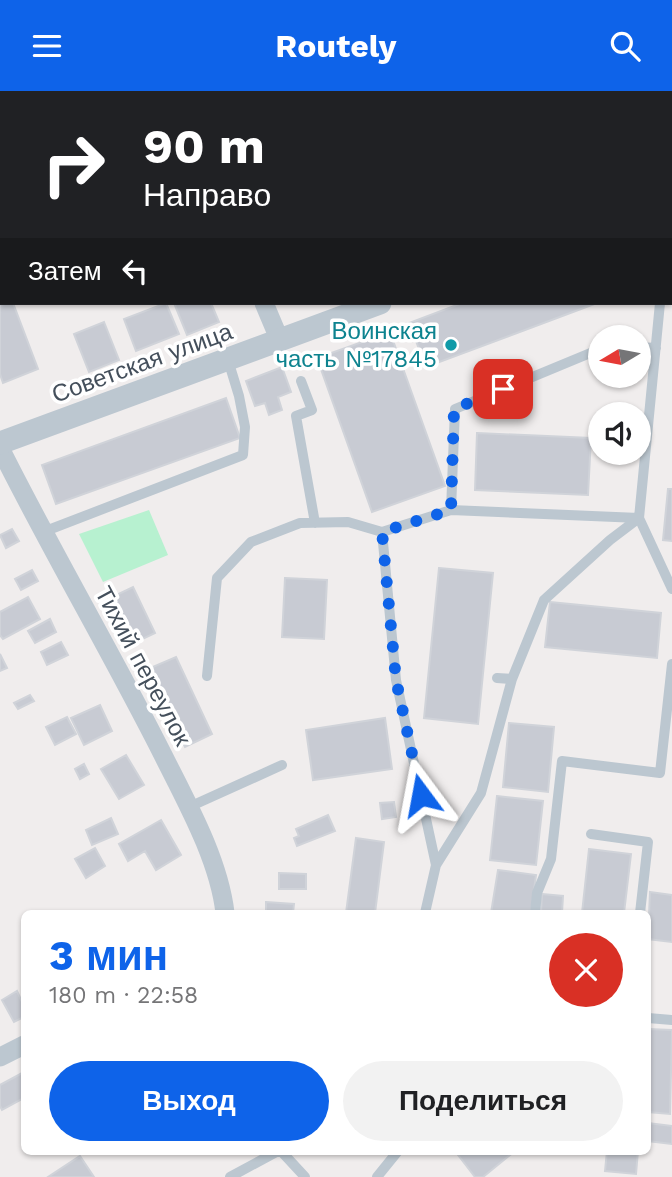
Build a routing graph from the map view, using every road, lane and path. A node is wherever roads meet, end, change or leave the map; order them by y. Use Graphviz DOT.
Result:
graph roads {
  1 [pos="265,305"];
  2 [pos="375,305"];
  3 [pos="660,305"];
  4 [pos="279,341"];
  5 [pos="651,348"];
  6 [pos="656,348"];
  7 [pos="588,354"];
  8 [pos="228,360"];
  9 [pos="302,381"];
  10 [pos="0,446"];
  11 [pos="451,510"];
  12 [pos="639,518"];
  13 [pos="315,523"];
  14 [pos="43,532"];
  15 [pos="382,532"];
  16 [pos="672,589"];
  17 [pos="672,664"];
  18 [pos="207,676"];
  19 [pos="497,678"];
  20 [pos="512,679"];
  21 [pos="282,765"];
  22 [pos="189,807"];
  23 [pos="591,834"];
  24 [pos="436,865"];
  25 [pos="225,910"];
  26 [pos="426,910"];
  27 [pos="534,910"];
  28 [pos="640,910"];
  29 [pos="651,1018"];
  30 [pos="672,1020"];
  31 [pos="21,1046"];
  32 [pos="0,1057"];
  33 [pos="272,1155"];
  34 [pos="284,1155"];
  35 [pos="395,1155"];
  36 [pos="230,1177"];
  37 [pos="305,1177"];
  38 [pos="377,1177"];
  1 -- 4 [label="street"];
  2 -- 4 [label="street, Советская улица"];
  3 -- 6 [label="lane"];
  4 -- 8 [label="street, Советская улица"];
  5 -- 6 [label="lane"];
  6 -- 12 [label="lane"];
  7 -- 11 [label="lane"];
  8 -- 10 [label="street, Советская улица"];
  8 -- 14 [label="lane"];
  9 -- 13 [label="lane"];
  10 -- 14 [label="street, Тихий переулок"];
  11 -- 12 [label="lane"];
  11 -- 15 [label="lane"];
  12 -- 16 [label="lane"];
  12 -- 20 [label="lane"];
  13 -- 15 [label="lane"];
  13 -- 18 [label="lane"];
  14 -- 22 [label="street, Тихий переулок"];
  15 -- 24 [label="lane"];
  17 -- 27 [label="lane"];
  19 -- 20 [label="lane"];
  20 -- 24 [label="lane"];
  21 -- 22 [label="lane"];
  22 -- 25 [label="street, Тихий переулок"];
  23 -- 28 [label="lane"];
  24 -- 26 [label="lane"];
  29 -- 30 [label="lane"];
  31 -- 32 [label="street"];
  33 -- 36 [label="lane"];
  34 -- 37 [label="lane"];
  35 -- 38 [label="lane"];
}
